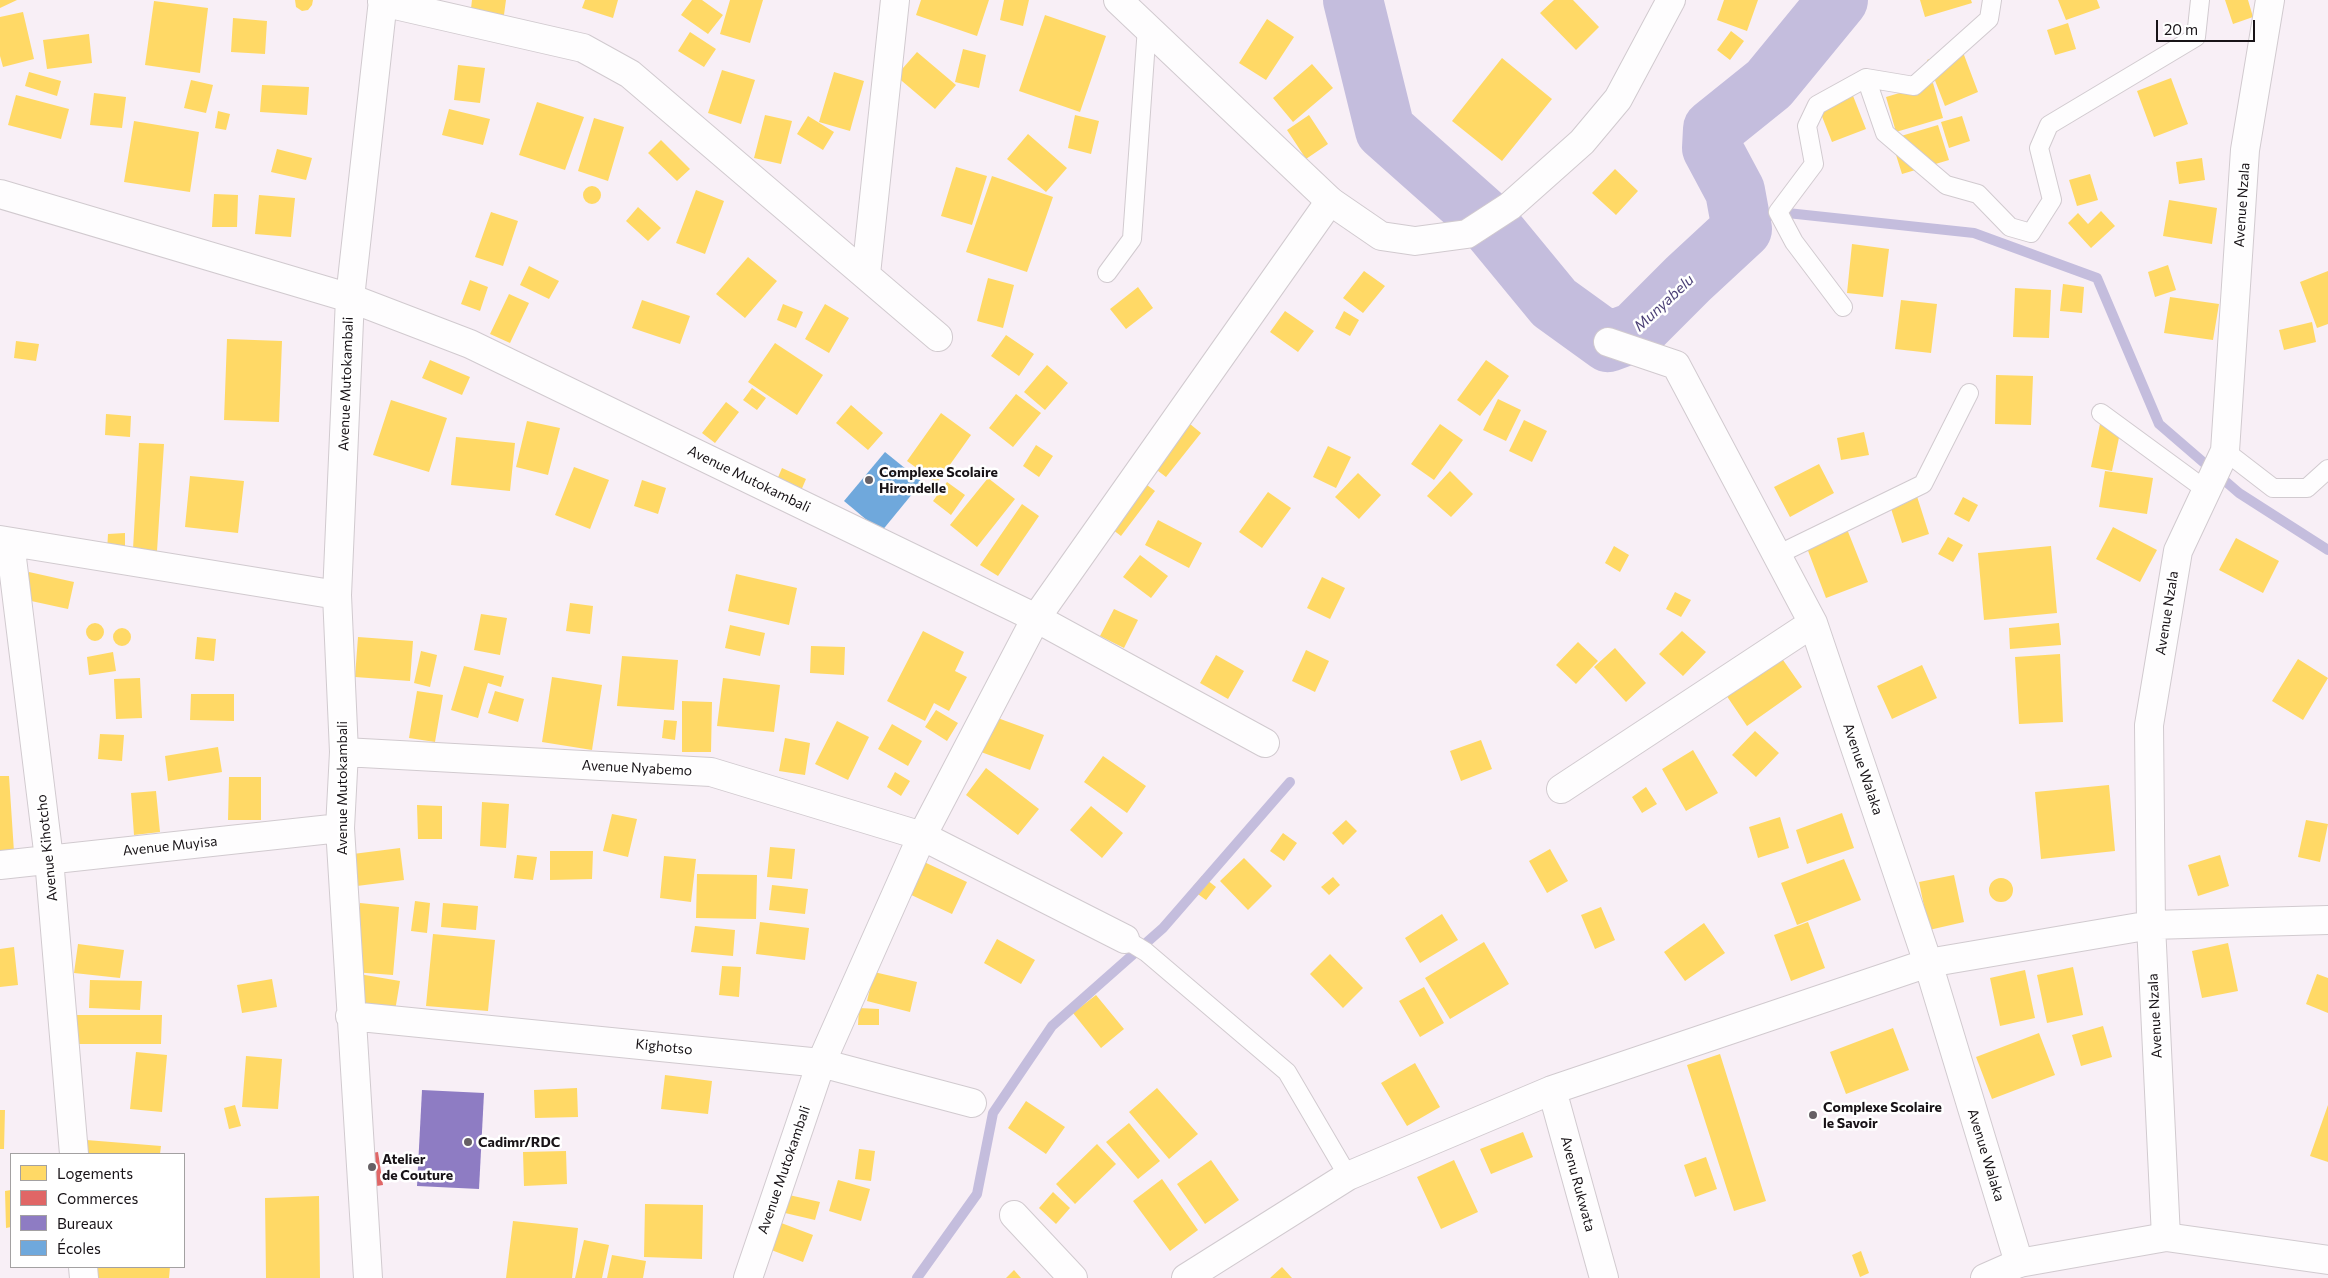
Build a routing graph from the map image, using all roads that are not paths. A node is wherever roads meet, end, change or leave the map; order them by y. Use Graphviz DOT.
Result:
graph roads {
  1 [pos="895,0"];
  2 [pos="1118,0"];
  3 [pos="1672,0"];
  4 [pos="1992,0"];
  5 [pos="2200,0"];
  6 [pos="2270,0"];
  7 [pos="382,1"];
  8 [pos="1147,27"];
  9 [pos="1866,78"];
  10 [pos="0,194"];
  11 [pos="1330,200"];
  12 [pos="1107,272"];
  13 [pos="866,274"];
  14 [pos="350,298"];
  15 [pos="1843,307"];
  16 [pos="938,337"];
  17 [pos="1608,342"];
  18 [pos="1970,393"];
  19 [pos="2101,413"];
  20 [pos="2328,469"];
  21 [pos="2214,472"];
  22 [pos="5,541"];
  23 [pos="1777,555"];
  24 [pos="337,595"];
  25 [pos="1036,618"];
  26 [pos="1813,623"];
  27 [pos="1265,743"];
  28 [pos="344,752"];
  29 [pos="1561,788"];
  30 [pos="340,828"];
  31 [pos="922,836"];
  32 [pos="49,859"];
  33 [pos="0,865"];
  34 [pos="2328,920"];
  35 [pos="2151,926"];
  36 [pos="1133,944"];
  37 [pos="1928,963"];
  38 [pos="350,1016"];
  39 [pos="821,1063"];
  40 [pos="1552,1090"];
  41 [pos="972,1103"];
  42 [pos="74,1153"];
  43 [pos="1348,1176"];
  44 [pos="1014,1215"];
  45 [pos="2166,1238"];
  46 [pos="2328,1260"];
  47 [pos="2020,1263"];
  48 [pos="368,1278"];
  49 [pos="748,1278"];
  50 [pos="1073,1278"];
  51 [pos="1186,1278"];
  52 [pos="1604,1278"];
  53 [pos="1985,1278"];
  1 -- 13 [label="main road"];
  2 -- 8 [label="main road"];
  3 -- 11 [label="main road"];
  4 -- 9 [label="lane"];
  5 -- 9 [label="lane"];
  6 -- 21 [label="main road, Avenue Nzala"];
  7 -- 13 [label="main road"];
  7 -- 14 [label="main road"];
  8 -- 11 [label="main road"];
  8 -- 12 [label="lane"];
  9 -- 15 [label="lane"];
  10 -- 14 [label="main road, Avenue Mutokambali"];
  11 -- 25 [label="main road, Avenue Mutokambali"];
  13 -- 16 [label="main road"];
  14 -- 24 [label="main road, Avenue Mutokambali"];
  14 -- 25 [label="main road, Avenue Mutokambali"];
  17 -- 23 [label="main road, Avenue Walaka"];
  18 -- 23 [label="lane"];
  19 -- 21 [label="lane"];
  20 -- 21 [label="lane"];
  21 -- 35 [label="main road, Avenue Nzala"];
  22 -- 24 [label="main road"];
  22 -- 32 [label="main road, Avenue Kihotcho"];
  23 -- 26 [label="main road, Avenue Walaka"];
  24 -- 28 [label="main road, Avenue Mutokambali"];
  25 -- 27 [label="main road, Avenue Mutokambali"];
  25 -- 31 [label="main road, Avenue Mutokambali"];
  26 -- 29 [label="main road"];
  26 -- 37 [label="main road, Avenue Walaka"];
  28 -- 30 [label="main road, Avenue Mutokambali"];
  28 -- 31 [label="main road, Avenue Nyabemo"];
  30 -- 32 [label="main road, Avenue Muyisa"];
  30 -- 38 [label="main road, Avenue Mutokambali"];
  31 -- 36 [label="main road, Avenue Nyabemo"];
  31 -- 39 [label="main road, Avenue Mutokambali"];
  32 -- 33 [label="main road, Avenue Muyisa"];
  32 -- 42 [label="main road, Avenue Kihotcho"];
  34 -- 35 [label="main road"];
  35 -- 37 [label="main road"];
  35 -- 45 [label="main road, Avenue Nzala"];
  36 -- 43 [label="lane"];
  37 -- 40 [label="main road"];
  37 -- 47 [label="main road, Avenue Walaka"];
  38 -- 39 [label="main road, Kighotso"];
  38 -- 48 [label="main road, Avenue Mutokambali"];
  39 -- 41 [label="main road, Kighotso"];
  39 -- 49 [label="main road, Avenue Mutokambali"];
  40 -- 43 [label="main road"];
  40 -- 52 [label="main road, Avenu Rukwata"];
  43 -- 51 [label="main road"];
  44 -- 50 [label="main road"];
  45 -- 46 [label="main road"];
  45 -- 47 [label="main road"];
  47 -- 53 [label="main road"];
}
